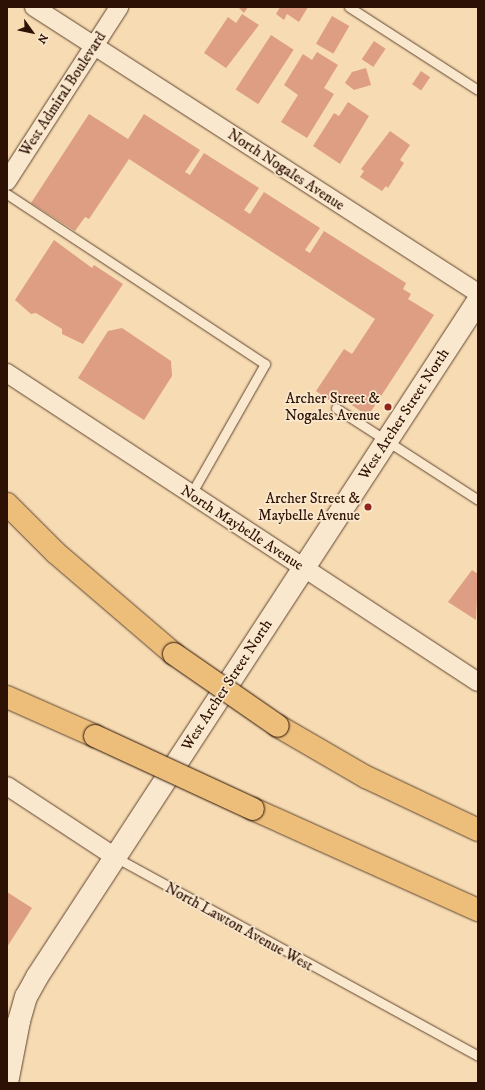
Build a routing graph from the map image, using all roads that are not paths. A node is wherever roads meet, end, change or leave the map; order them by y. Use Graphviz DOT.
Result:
graph roads {
  1 [pos="34,7"];
  2 [pos="119,7"];
  3 [pos="349,7"];
  4 [pos="94,46"];
  5 [pos="478,90"];
  6 [pos="7,181"];
  7 [pos="7,194"];
  8 [pos="478,293"];
  9 [pos="478,301"];
  10 [pos="7,373"];
  11 [pos="336,408"];
  12 [pos="387,441"];
  13 [pos="190,494"];
  14 [pos="478,500"];
  15 [pos="7,504"];
  16 [pos="303,568"];
  17 [pos="7,682"];
  18 [pos="478,682"];
  19 [pos="7,697"];
  20 [pos="57,720"];
  21 [pos="7,786"];
  22 [pos="478,830"];
  23 [pos="115,857"];
  24 [pos="478,910"];
  25 [pos="478,1056"];
  26 [pos="7,1083"];
  1 -- 4 [label="street, North Nogales Avenue"];
  2 -- 4 [label="street, West Admiral Boulevard"];
  3 -- 5 [label="lane"];
  4 -- 6 [label="street, West Admiral Boulevard"];
  4 -- 8 [label="street, North Nogales Avenue"];
  7 -- 13 [label="lane"];
  9 -- 12 [label="street, West Archer Street North"];
  10 -- 13 [label="street, North Maybelle Avenue"];
  11 -- 12 [label="lane"];
  12 -- 14 [label="lane"];
  12 -- 16 [label="street, West Archer Street North"];
  13 -- 16 [label="street, North Maybelle Avenue"];
  15 -- 22 [label="highway, bridge"];
  16 -- 18 [label="street, North Maybelle Avenue"];
  16 -- 23 [label="street, West Archer Street North"];
  17 -- 20 [label="highway"];
  19 -- 20 [label="highway"];
  20 -- 24 [label="highway, bridge"];
  21 -- 23 [label="street, North Lawton Avenue West"];
  23 -- 25 [label="lane, North Lawton Avenue West"];
  23 -- 26 [label="street, West Archer Street North"];
}
